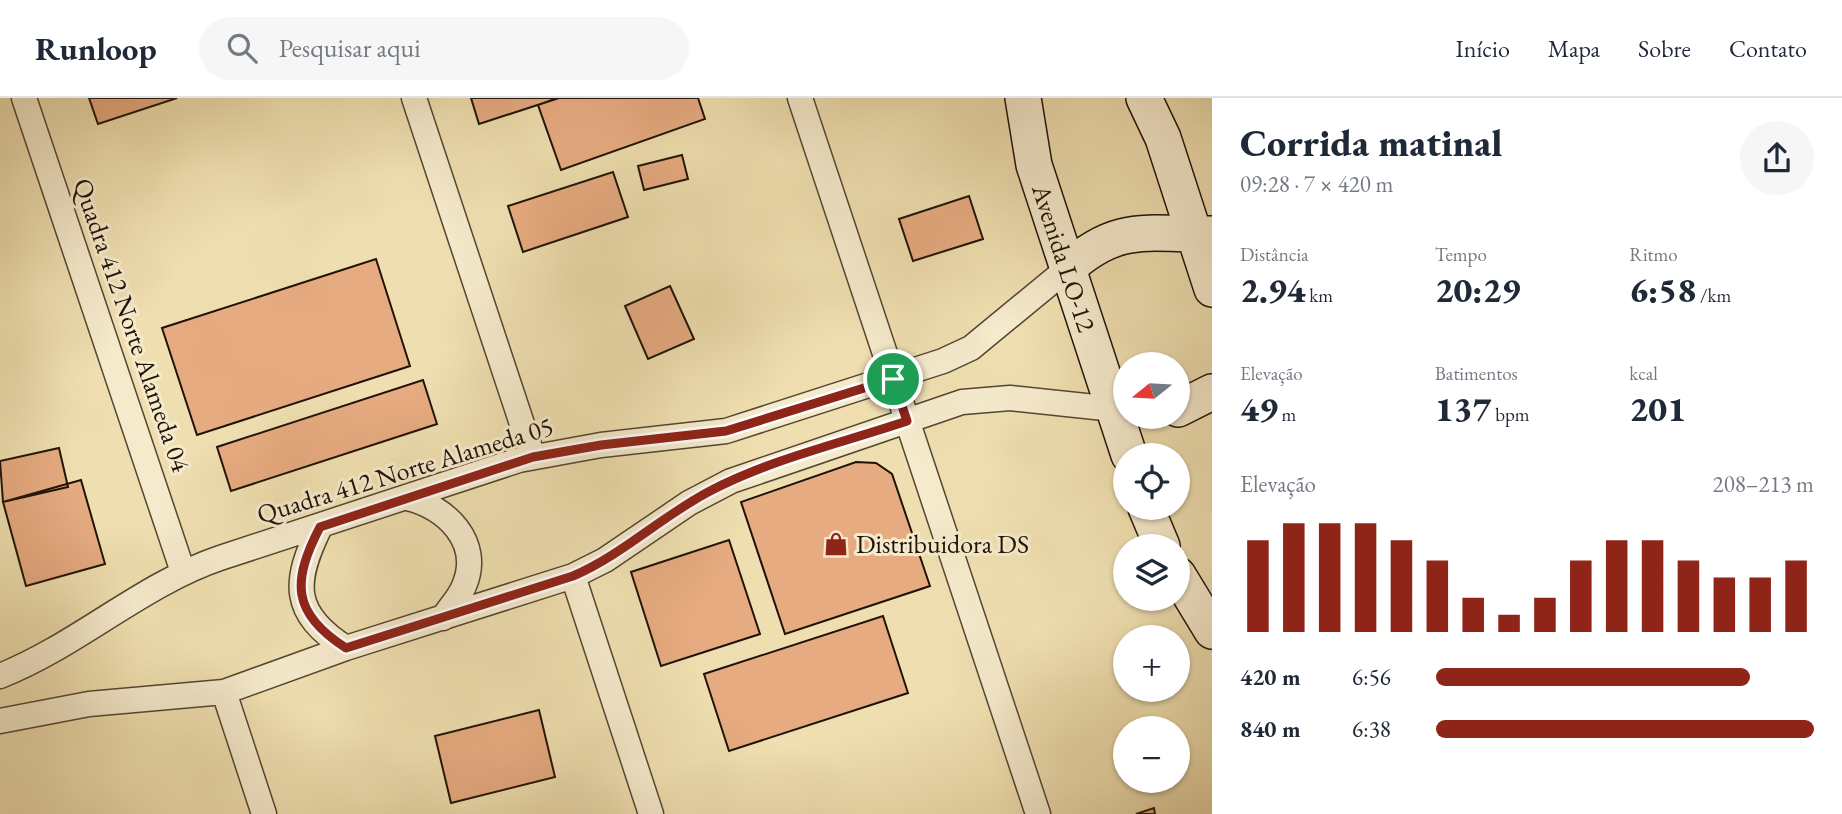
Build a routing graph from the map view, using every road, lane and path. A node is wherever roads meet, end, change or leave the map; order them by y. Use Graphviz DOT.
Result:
graph roads {
  1 [pos="24,98"];
  2 [pos="414,98"];
  3 [pos="800,98"];
  4 [pos="1023,98"];
  5 [pos="1144,98"];
  6 [pos="1203,234"];
  7 [pos="1068,269"];
  8 [pos="1212,289"];
  9 [pos="893,379"];
  10 [pos="1212,392"];
  11 [pos="1113,393"];
  12 [pos="1190,403"];
  13 [pos="1113,409"];
  14 [pos="907,421"];
  15 [pos="533,457"];
  16 [pos="407,498"];
  17 [pos="320,527"];
  18 [pos="183,572"];
  19 [pos="573,576"];
  20 [pos="1190,595"];
  21 [pos="443,618"];
  22 [pos="1212,631"];
  23 [pos="346,648"];
  24 [pos="0,676"];
  25 [pos="224,692"];
  26 [pos="0,721"];
  27 [pos="264,814"];
  28 [pos="652,814"];
  29 [pos="1038,814"];
  1 -- 18 [label="street, Quadra 412 Norte Alameda 04"];
  2 -- 15 [label="street"];
  3 -- 9 [label="street"];
  4 -- 7 [label="street, Avenida LO-12"];
  5 -- 6 [label="street"];
  6 -- 7 [label="street"];
  6 -- 8 [label="street"];
  7 -- 9 [label="street, Quadra 412 Norte Alameda 05"];
  7 -- 11 [label="street, Avenida LO-12"];
  9 -- 14 [label="street"];
  9 -- 15 [label="street, Quadra 412 Norte Alameda 05"];
  10 -- 12 [label="street"];
  13 -- 14 [label="street"];
  14 -- 19 [label="street"];
  14 -- 29 [label="street"];
  15 -- 16 [label="street, Quadra 412 Norte Alameda 05"];
  16 -- 17 [label="street, Quadra 412 Norte Alameda 05"];
  16 -- 21 [label="street"];
  17 -- 18 [label="street, Quadra 412 Norte Alameda 05"];
  17 -- 23 [label="street"];
  18 -- 24 [label="street, Quadra 412 Norte Alameda 05"];
  19 -- 21 [label="street"];
  19 -- 28 [label="street"];
  20 -- 22 [label="street"];
  21 -- 23 [label="street"];
  23 -- 25 [label="street"];
  25 -- 26 [label="street"];
  25 -- 27 [label="street"];
}
